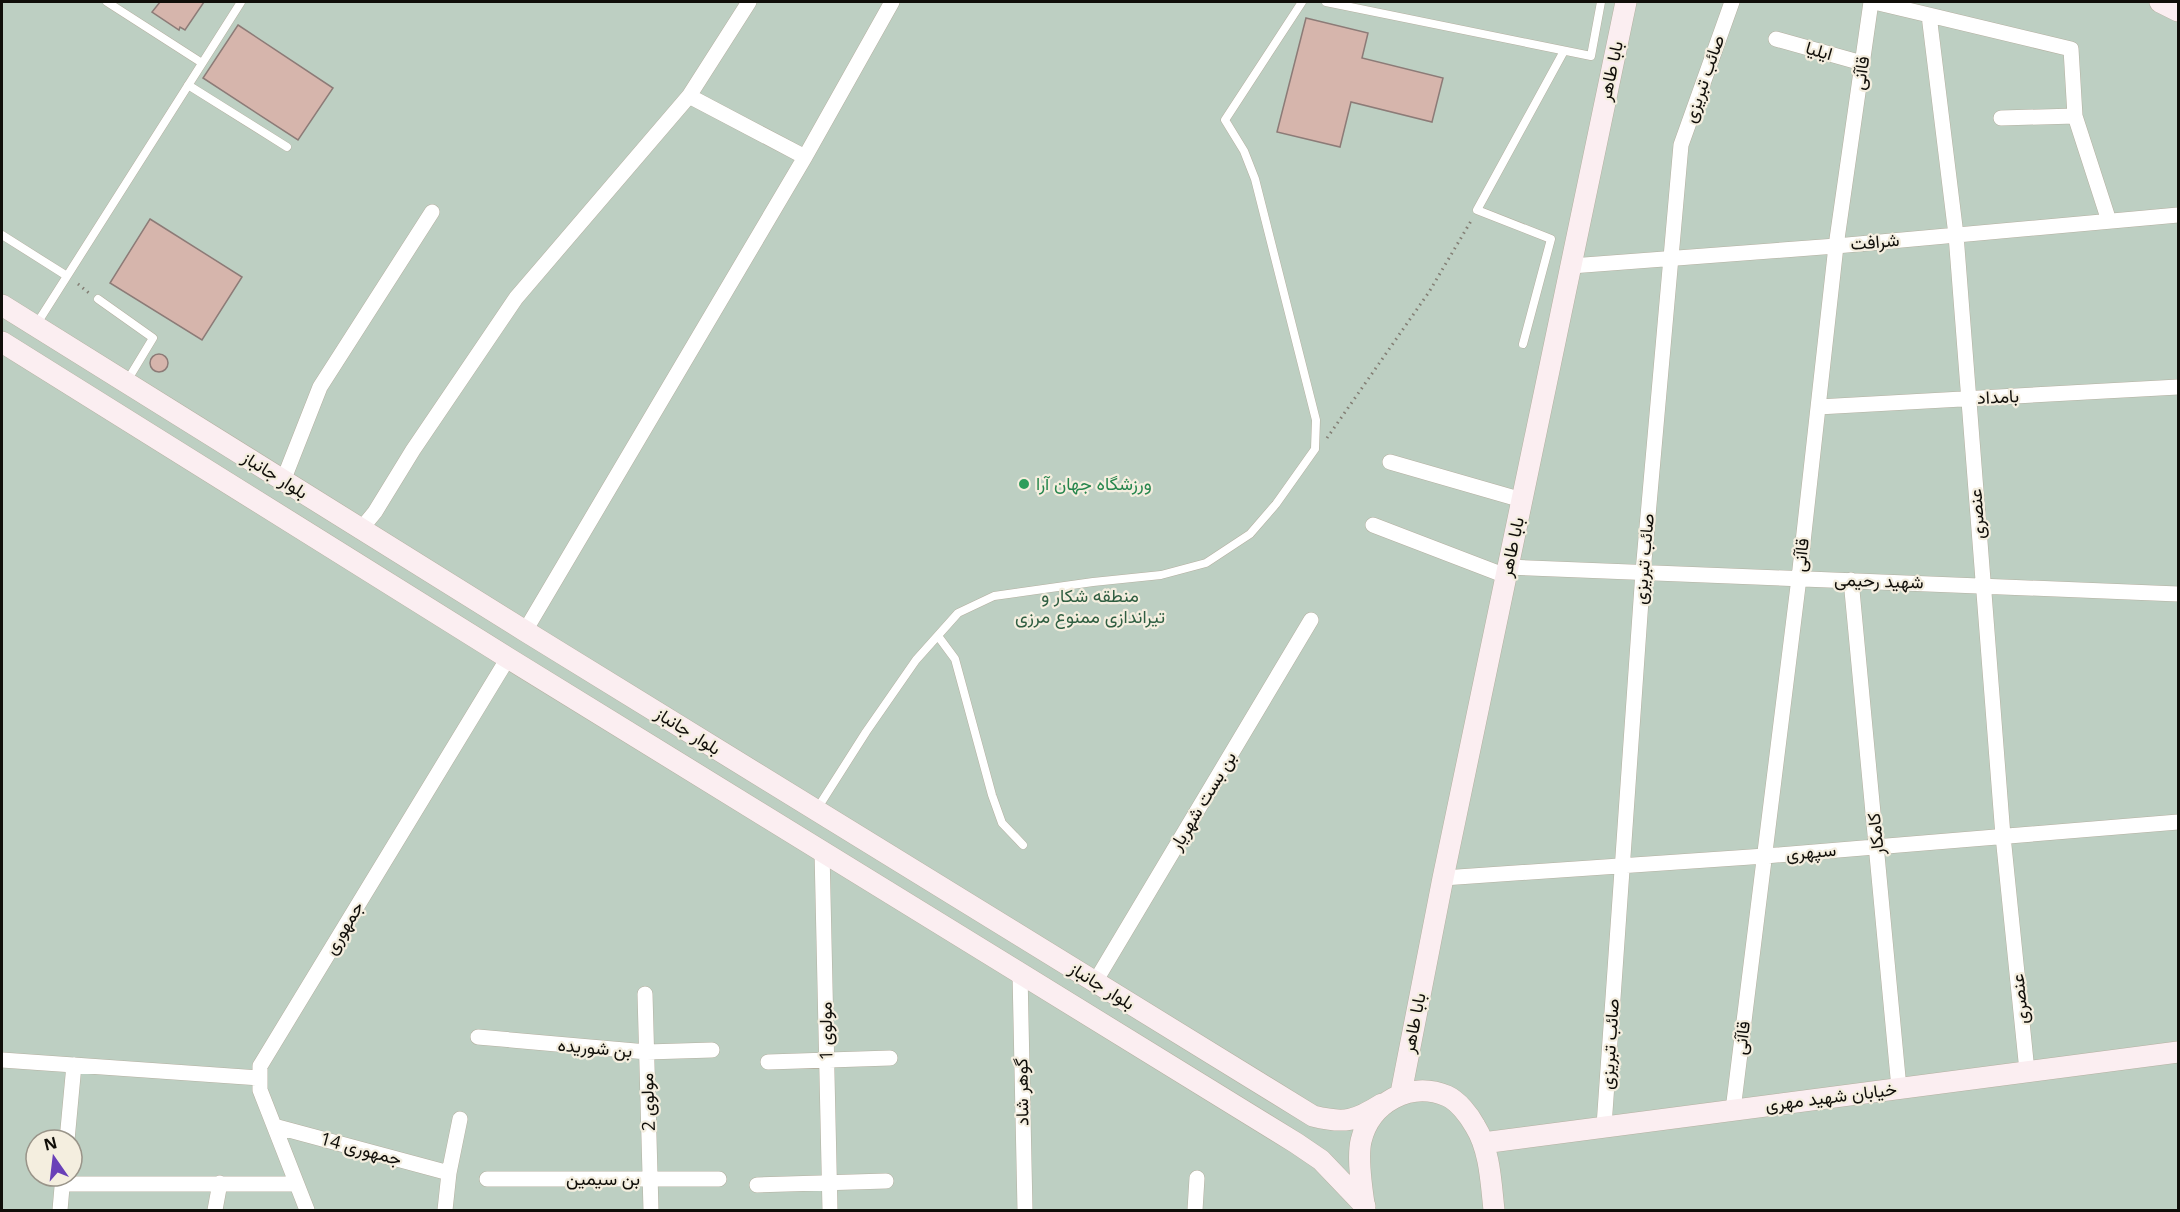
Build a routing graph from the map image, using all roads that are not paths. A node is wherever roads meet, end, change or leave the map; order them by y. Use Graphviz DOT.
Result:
graph roads {
  1 [pos="107,2"];
  2 [pos="242,2"];
  3 [pos="749,2"];
  4 [pos="892,2"];
  5 [pos="1302,2"];
  6 [pos="1326,2"];
  7 [pos="1601,2"];
  8 [pos="1626,2"];
  9 [pos="1732,2"];
  10 [pos="1873,2"];
  11 [pos="2160,2"];
  12 [pos="2178,11"];
  13 [pos="1929,15"];
  14 [pos="1776,39"];
  15 [pos="1564,51"];
  16 [pos="202,63"];
  17 [pos="1862,63"];
  18 [pos="188,85"];
  19 [pos="689,96"];
  20 [pos="2075,116"];
  21 [pos="2001,118"];
  22 [pos="287,147"];
  23 [pos="805,157"];
  24 [pos="432,212"];
  25 [pos="2178,215"];
  26 [pos="2109,221"];
  27 [pos="2,235"];
  28 [pos="1956,235"];
  29 [pos="1836,246"];
  30 [pos="1670,258"];
  31 [pos="1571,266"];
  32 [pos="67,276"];
  33 [pos="98,299"];
  34 [pos="2,305"];
  35 [pos="35,326"];
  36 [pos="2,342"];
  37 [pos="1523,344"];
  38 [pos="126,382"];
  39 [pos="2178,387"];
  40 [pos="1968,398"];
  41 [pos="1818,407"];
  42 [pos="1390,462"];
  43 [pos="284,481"];
  44 [pos="1522,500"];
  45 [pos="1373,525"];
  46 [pos="361,529"];
  47 [pos="1507,572"];
  48 [pos="1643,572"];
  49 [pos="1799,578"];
  50 [pos="1851,580"];
  51 [pos="1983,586"];
  52 [pos="2178,594"];
  53 [pos="1311,620"];
  54 [pos="525,631"];
  55 [pos="938,636"];
  56 [pos="508,658"];
  57 [pos="816,810"];
  58 [pos="2178,822"];
  59 [pos="2003,836"];
  60 [pos="1023,844"];
  61 [pos="1878,846"];
  62 [pos="822,851"];
  63 [pos="1765,856"];
  64 [pos="1622,866"];
  65 [pos="1443,878"];
  66 [pos="1020,973"];
  67 [pos="1095,982"];
  68 [pos="645,994"];
  69 [pos="478,1037"];
  70 [pos="712,1050"];
  71 [pos="2178,1052"];
  72 [pos="647,1053"];
  73 [pos="890,1058"];
  74 [pos="2,1060"];
  75 [pos="827,1060"];
  76 [pos="768,1062"];
  77 [pos="74,1065"];
  78 [pos="2027,1071"];
  79 [pos="260,1078"];
  80 [pos="1899,1088"];
  81 [pos="1401,1093"];
  82 [pos="1382,1104"];
  83 [pos="1733,1110"];
  84 [pos="460,1119"];
  85 [pos="274,1126"];
  86 [pos="1604,1126"];
  87 [pos="68,1128"];
  88 [pos="1483,1143"];
  89 [pos="449,1173"];
  90 [pos="1197,1178"];
  91 [pos="487,1179"];
  92 [pos="650,1179"];
  93 [pos="719,1179"];
  94 [pos="84,1180"];
  95 [pos="886,1181"];
  96 [pos="220,1182"];
  97 [pos="296,1184"];
  98 [pos="830,1184"];
  99 [pos="757,1185"];
  100 [pos="62,1188"];
  101 [pos="1365,1208"];
  102 [pos="60,1210"];
  103 [pos="215,1210"];
  104 [pos="307,1210"];
  105 [pos="445,1210"];
  106 [pos="651,1210"];
  107 [pos="830,1210"];
  108 [pos="1025,1210"];
  109 [pos="1195,1210"];
  110 [pos="1494,1210"];
  1 -- 16 [label="lane"];
  2 -- 16 [label="lane"];
  3 -- 19 [label="street"];
  4 -- 23 [label="street"];
  5 -- 55 [label="lane"];
  6 -- 15 [label="lane"];
  7 -- 15 [label="lane"];
  8 -- 31 [label="main road, بابا طاهر"];
  9 -- 30 [label="street, صائب تبریزی"];
  10 -- 13 [label="street"];
  10 -- 17 [label="street, قاآنی"];
  11 -- 12 [label="main road"];
  13 -- 20 [label="street"];
  13 -- 28 [label="street, عنصری"];
  14 -- 17 [label="street, ایلیا"];
  15 -- 37 [label="lane"];
  16 -- 18 [label="lane"];
  17 -- 29 [label="street, قاآنی"];
  18 -- 22 [label="lane"];
  18 -- 32 [label="lane"];
  19 -- 23 [label="street"];
  19 -- 46 [label="street"];
  20 -- 21 [label="street"];
  20 -- 26 [label="street"];
  23 -- 54 [label="street"];
  24 -- 43 [label="street"];
  25 -- 26 [label="street, شرافت"];
  26 -- 28 [label="street, شرافت"];
  27 -- 32 [label="lane"];
  28 -- 29 [label="street, شرافت"];
  28 -- 40 [label="street, عنصری"];
  29 -- 30 [label="street, شرافت"];
  29 -- 41 [label="street, قاآنی"];
  30 -- 31 [label="street, شرافت"];
  30 -- 48 [label="street, صائب تبریزی"];
  31 -- 44 [label="main road, بابا طاهر"];
  32 -- 35 [label="lane"];
  33 -- 38 [label="lane"];
  34 -- 35 [label="main road, بلوار جانباز"];
  35 -- 38 [label="main road, بلوار جانباز"];
  36 -- 56 [label="main road, بلوار جانباز"];
  38 -- 43 [label="main road, بلوار جانباز"];
  39 -- 40 [label="street, بامداد"];
  40 -- 41 [label="street, بامداد"];
  40 -- 51 [label="street, عنصری"];
  41 -- 49 [label="street, قاآنی"];
  42 -- 44 [label="street"];
  43 -- 46 [label="main road, بلوار جانباز"];
  44 -- 47 [label="main road, بابا طاهر"];
  45 -- 47 [label="street, شهید رحیمی"];
  46 -- 54 [label="main road, بلوار جانباز"];
  47 -- 48 [label="street, شهید رحیمی"];
  47 -- 65 [label="main road, بابا طاهر"];
  48 -- 49 [label="street, شهید رحیمی"];
  48 -- 64 [label="street, صائب تبریزی"];
  49 -- 50 [label="street, شهید رحیمی"];
  49 -- 63 [label="street, قاآنی"];
  50 -- 51 [label="street, شهید رحیمی"];
  50 -- 61 [label="street, کامکار"];
  51 -- 52 [label="street, شهید رحیمی"];
  51 -- 59 [label="street, عنصری"];
  53 -- 67 [label="street, بن بست شهریار"];
  54 -- 56 [label="main road"];
  54 -- 57 [label="main road, بلوار جانباز"];
  55 -- 57 [label="lane"];
  55 -- 60 [label="lane"];
  56 -- 62 [label="main road, بلوار جانباز"];
  56 -- 79 [label="street, جمهوری"];
  57 -- 67 [label="main road, بلوار جانباز"];
  58 -- 59 [label="street, سپهری"];
  59 -- 61 [label="street, سپهری"];
  59 -- 78 [label="street, عنصری"];
  61 -- 63 [label="street, سپهری"];
  61 -- 80 [label="street, کامکار"];
  62 -- 66 [label="main road, بلوار جانباز"];
  62 -- 75 [label="street, مولوی 1"];
  63 -- 64 [label="street, سپهری"];
  63 -- 83 [label="street, قاآنی"];
  64 -- 65 [label="street, سپهری"];
  64 -- 86 [label="street, صائب تبریزی"];
  65 -- 81 [label="main road, بابا طاهر"];
  66 -- 101 [label="main road, بلوار جانباز"];
  66 -- 108 [label="street, گوهر شاد"];
  67 -- 82 [label="main road, بلوار جانباز"];
  68 -- 72 [label="street, مولوی 2"];
  69 -- 72 [label="street, بن شوریده"];
  70 -- 72 [label="street, بن شوریده"];
  71 -- 78 [label="main road, خیابان شهید مهری"];
  72 -- 92 [label="street, مولوی 2"];
  73 -- 75 [label="street"];
  74 -- 77 [label="street"];
  75 -- 76 [label="street"];
  75 -- 98 [label="street, مولوی 1"];
  77 -- 79 [label="street"];
  77 -- 87 [label="street"];
  78 -- 80 [label="main road, خیابان شهید مهری"];
  79 -- 85 [label="street"];
  80 -- 83 [label="main road, خیابان شهید مهری"];
  81 -- 82 [label="main road, بلوار جانباز"];
  81 -- 88 [label="main road"];
  82 -- 101 [label="main road"];
  83 -- 86 [label="main road, خیابان شهید مهری"];
  84 -- 89 [label="street"];
  85 -- 89 [label="street, جمهوری 14"];
  85 -- 97 [label="street"];
  86 -- 88 [label="main road, خیابان شهید مهری"];
  88 -- 110 [label="main road"];
  89 -- 105 [label="street"];
  90 -- 109 [label="street"];
  91 -- 92 [label="street, بن سیمین"];
  92 -- 93 [label="street, بن سیمین"];
  92 -- 106 [label="street, مولوی 2"];
  94 -- 96 [label="street"];
  95 -- 98 [label="street"];
  96 -- 97 [label="street"];
  96 -- 103 [label="street"];
  97 -- 104 [label="street"];
  98 -- 99 [label="street"];
  98 -- 107 [label="street, مولوی 1"];
  100 -- 102 [label="street"];
}
